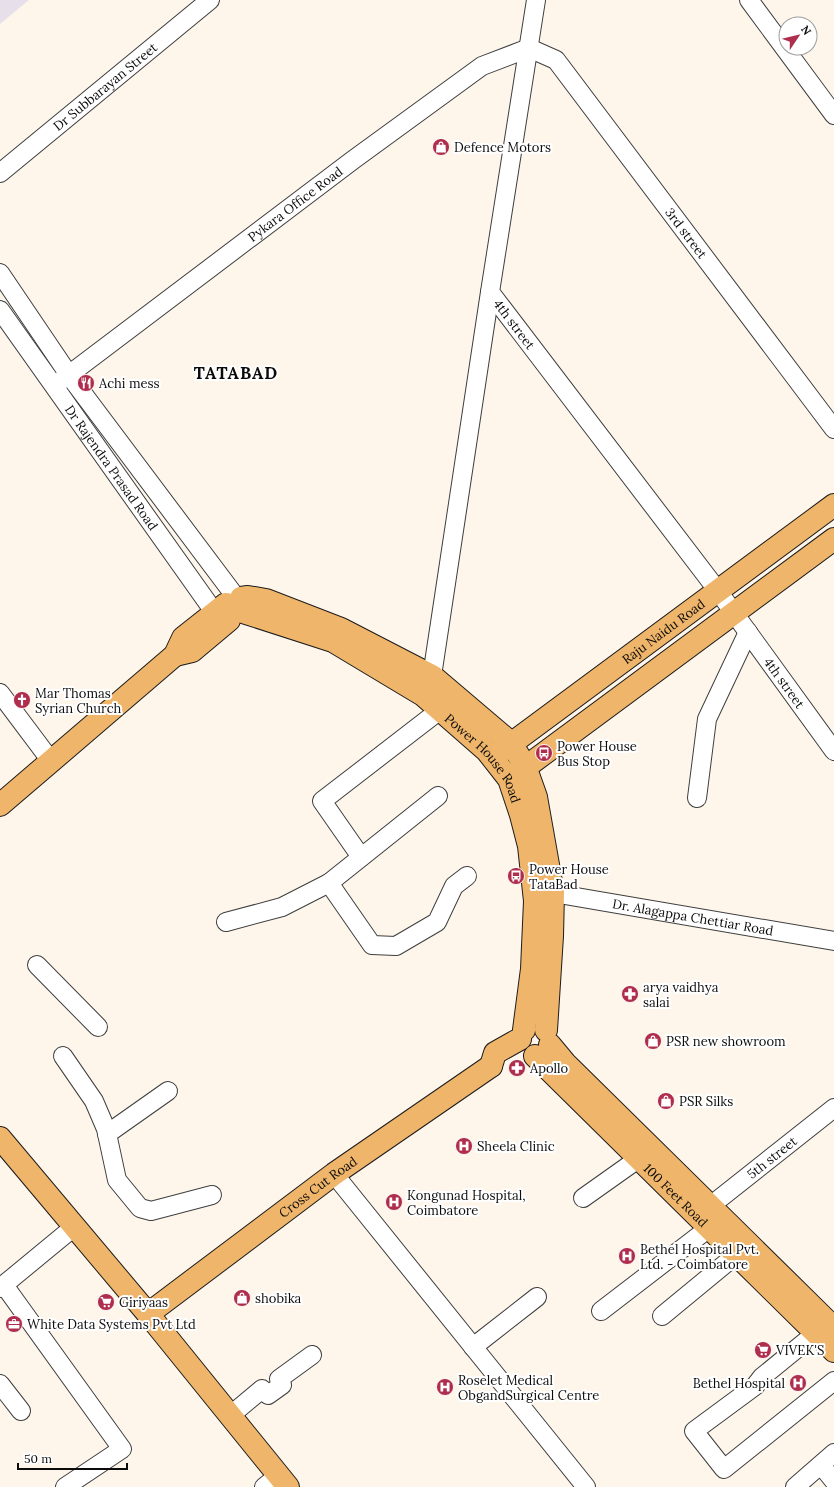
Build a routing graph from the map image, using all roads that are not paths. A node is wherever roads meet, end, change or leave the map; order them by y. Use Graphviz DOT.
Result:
graph roads {
  1 [pos="210,0"];
  2 [pos="536,0"];
  3 [pos="749,0"];
  4 [pos="529,48"];
  5 [pos="834,115"];
  6 [pos="0,173"];
  7 [pos="0,273"];
  8 [pos="0,292"];
  9 [pos="490,292"];
  10 [pos="0,310"];
  11 [pos="66,377"];
  12 [pos="834,429"];
  13 [pos="834,505"];
  14 [pos="834,538"];
  15 [pos="718,591"];
  16 [pos="231,608"];
  17 [pos="734,614"];
  18 [pos="748,632"];
  19 [pos="432,676"];
  20 [pos="0,692"];
  21 [pos="440,710"];
  22 [pos="511,743"];
  23 [pos="834,751"];
  24 [pos="492,758"];
  25 [pos="51,761"];
  26 [pos="526,766"];
  27 [pos="509,779"];
  28 [pos="438,796"];
  29 [pos="697,798"];
  30 [pos="0,806"];
  31 [pos="361,857"];
  32 [pos="467,876"];
  33 [pos="329,883"];
  34 [pos="553,893"];
  35 [pos="226,922"];
  36 [pos="834,942"];
  37 [pos="37,965"];
  38 [pos="98,1027"];
  39 [pos="533,1042"];
  40 [pos="63,1056"];
  41 [pos="168,1091"];
  42 [pos="834,1108"];
  43 [pos="107,1134"];
  44 [pos="0,1138"];
  45 [pos="638,1159"];
  46 [pos="334,1174"];
  47 [pos="212,1196"];
  48 [pos="583,1198"];
  49 [pos="709,1207"];
  50 [pos="74,1227"];
  51 [pos="709,1228"];
  52 [pos="736,1255"];
  53 [pos="2,1287"];
  54 [pos="537,1298"];
  55 [pos="601,1311"];
  56 [pos="148,1314"];
  57 [pos="662,1316"];
  58 [pos="825,1331"];
  59 [pos="473,1348"];
  60 [pos="834,1351"];
  61 [pos="312,1355"];
  62 [pos="834,1381"];
  63 [pos="0,1384"];
  64 [pos="20,1411"];
  65 [pos="231,1416"];
  66 [pos="827,1459"];
  67 [pos="834,1481"];
  68 [pos="277,1483"];
  69 [pos="65,1487"];
  70 [pos="586,1487"];
  71 [pos="795,1487"];
  1 -- 6 [label="street, Dr Subbarayan Street"];
  2 -- 4 [label="street, 4th street"];
  3 -- 5 [label="street"];
  4 -- 9 [label="street, 4th street"];
  4 -- 11 [label="street, Pykara Office Road"];
  4 -- 12 [label="street, 3rd street"];
  7 -- 11 [label="street"];
  8 -- 11 [label="street"];
  9 -- 15 [label="street, 4th street"];
  9 -- 19 [label="street"];
  10 -- 16 [label="street, Dr Rajendra Prasad Road"];
  11 -- 16 [label="street"];
  13 -- 15 [label="main road, Raju Naidu Road"];
  14 -- 17 [label="main road, Raju Naidu Road"];
  15 -- 17 [label="street, 4th street"];
  15 -- 22 [label="main road, Raju Naidu Road"];
  16 -- 19 [label="main road, Power House Road"];
  16 -- 21 [label="main road, Power House Road"];
  16 -- 25 [label="main road"];
  17 -- 18 [label="street, 4th street"];
  17 -- 26 [label="main road, Raju Naidu Road"];
  18 -- 23 [label="street, 4th street"];
  18 -- 29 [label="street"];
  19 -- 22 [label="main road, Power House Road"];
  20 -- 25 [label="street"];
  21 -- 24 [label="main road, Power House Road"];
  21 -- 31 [label="street"];
  22 -- 24 [label="main road, Raju Naidu Road"];
  22 -- 26 [label="main road, Power House Road"];
  24 -- 27 [label="main road, Power House Road"];
  25 -- 30 [label="main road"];
  26 -- 27 [label="main road, Raju Naidu Road"];
  26 -- 34 [label="main road, Power House Road"];
  27 -- 39 [label="main road, Power House Road"];
  28 -- 31 [label="street"];
  31 -- 33 [label="street"];
  32 -- 33 [label="street"];
  33 -- 35 [label="street"];
  34 -- 36 [label="street, Dr. Alagappa Chettiar Road"];
  34 -- 39 [label="main road, Power House Road"];
  37 -- 38 [label="street"];
  39 -- 45 [label="main road, 100 Feet Road"];
  39 -- 46 [label="main road, Cross Cut Road"];
  39 -- 49 [label="main road, 100 Feet Road"];
  40 -- 43 [label="street"];
  41 -- 43 [label="street"];
  42 -- 49 [label="street, 5th street"];
  43 -- 47 [label="street"];
  44 -- 50 [label="main road"];
  45 -- 48 [label="street"];
  45 -- 51 [label="main road, 100 Feet Road"];
  46 -- 56 [label="main road, Cross Cut Road"];
  46 -- 59 [label="street"];
  49 -- 58 [label="main road, 100 Feet Road"];
  50 -- 53 [label="street"];
  50 -- 56 [label="main road"];
  51 -- 52 [label="main road, 100 Feet Road"];
  51 -- 55 [label="street"];
  52 -- 57 [label="street"];
  52 -- 58 [label="main road, 100 Feet Road"];
  53 -- 69 [label="street"];
  54 -- 59 [label="street"];
  56 -- 65 [label="main road"];
  58 -- 60 [label="main road, 100 Feet Road"];
  58 -- 62 [label="street"];
  59 -- 70 [label="street"];
  61 -- 65 [label="street"];
  63 -- 64 [label="street"];
  65 -- 68 [label="main road"];
  66 -- 67 [label="street"];
  66 -- 71 [label="street"];
}
